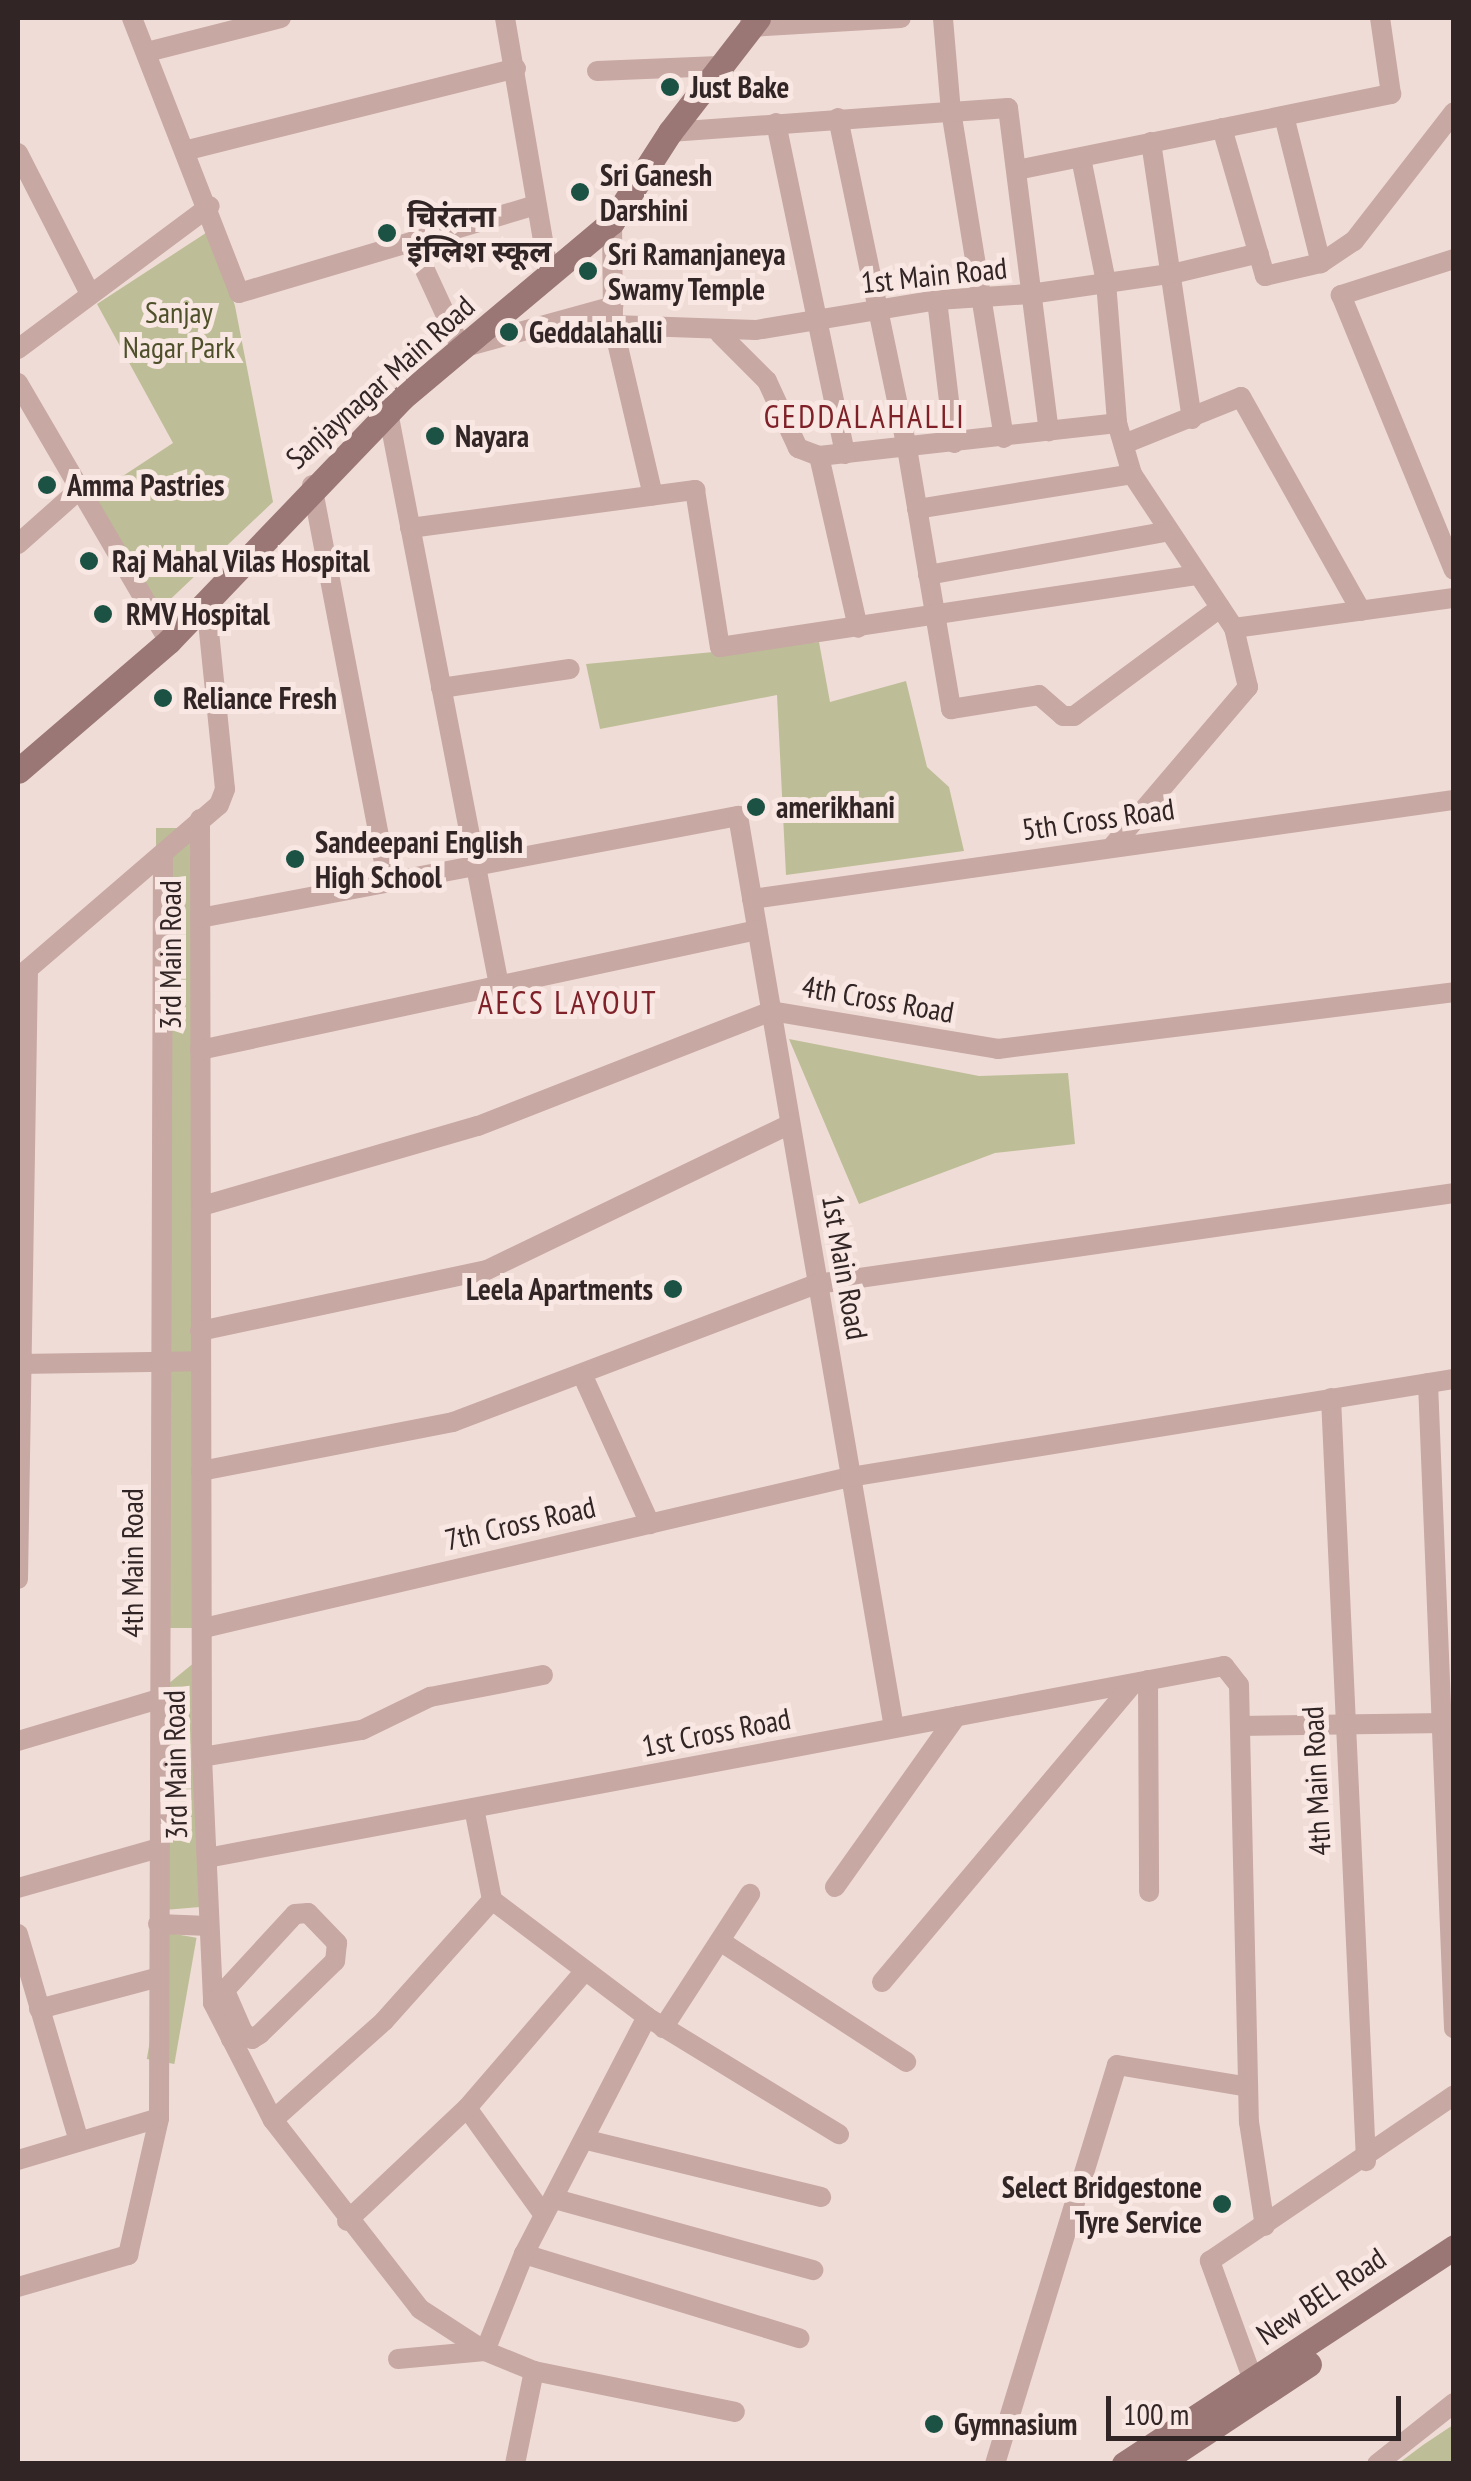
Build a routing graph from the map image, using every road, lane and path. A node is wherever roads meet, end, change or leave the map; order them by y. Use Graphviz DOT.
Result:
graph roads {
  1 [pos="132,18"];
  2 [pos="282,18"];
  3 [pos="505,18"];
  4 [pos="901,18"];
  5 [pos="943,18"];
  6 [pos="1380,18"];
  7 [pos="753,21"];
  8 [pos="147,52"];
  9 [pos="719,66"];
  10 [pos="516,68"];
  11 [pos="597,71"];
  12 [pos="952,112"];
  13 [pos="1454,112"];
  14 [pos="1284,116"];
  15 [pos="838,118"];
  16 [pos="776,124"];
  17 [pos="1222,128"];
  18 [pos="670,132"];
  19 [pos="1151,142"];
  20 [pos="188,150"];
  21 [pos="18,153"];
  22 [pos="1081,158"];
  23 [pos="1018,170"];
  24 [pos="39,195"];
  25 [pos="18,205"];
  26 [pos="536,205"];
  27 [pos="210,206"];
  28 [pos="612,222"];
  29 [pos="412,242"];
  30 [pos="1259,253"];
  31 [pos="1454,259"];
  32 [pos="1322,264"];
  33 [pos="1176,274"];
  34 [pos="549,275"];
  35 [pos="1106,282"];
  36 [pos="90,294"];
  37 [pos="1030,294"];
  38 [pos="980,296"];
  39 [pos="937,300"];
  40 [pos="875,310"];
  41 [pos="613,316"];
  42 [pos="818,320"];
  43 [pos="720,334"];
  44 [pos="461,348"];
  45 [pos="18,349"];
  46 [pos="18,383"];
  47 [pos="388,412"];
  48 [pos="1192,419"];
  49 [pos="1118,423"];
  50 [pos="1049,431"];
  51 [pos="1004,438"];
  52 [pos="954,443"];
  53 [pos="1124,444"];
  54 [pos="907,448"];
  55 [pos="845,454"];
  56 [pos="819,456"];
  57 [pos="1132,474"];
  58 [pos="312,485"];
  59 [pos="81,488"];
  60 [pos="653,495"];
  61 [pos="917,508"];
  62 [pos="410,528"];
  63 [pos="1169,531"];
  64 [pos="18,544"];
  65 [pos="1454,570"];
  66 [pos="928,575"];
  67 [pos="1198,575"];
  68 [pos="1454,598"];
  69 [pos="206,602"];
  70 [pos="1220,608"];
  71 [pos="1361,610"];
  72 [pos="935,619"];
  73 [pos="858,628"];
  74 [pos="1234,628"];
  75 [pos="170,641"];
  76 [pos="570,669"];
  77 [pos="441,688"];
  78 [pos="18,771"];
  79 [pos="1454,800"];
  80 [pos="200,819"];
  81 [pos="1112,847"];
  82 [pos="163,854"];
  83 [pos="475,866"];
  84 [pos="388,882"];
  85 [pos="752,899"];
  86 [pos="200,918"];
  87 [pos="757,930"];
  88 [pos="23,974"];
  89 [pos="499,985"];
  90 [pos="1454,992"];
  91 [pos="771,1011"];
  92 [pos="200,1050"];
  93 [pos="790,1124"];
  94 [pos="1454,1194"];
  95 [pos="202,1206"];
  96 [pos="818,1284"];
  97 [pos="200,1331"];
  98 [pos="200,1361"];
  99 [pos="163,1362"];
  100 [pos="20,1364"];
  101 [pos="582,1374"];
  102 [pos="1454,1379"];
  103 [pos="1428,1384"];
  104 [pos="1331,1398"];
  105 [pos="201,1470"];
  106 [pos="850,1477"];
  107 [pos="650,1524"];
  108 [pos="18,1579"];
  109 [pos="204,1628"];
  110 [pos="544,1675"];
  111 [pos="1141,1682"];
  112 [pos="162,1698"];
  113 [pos="956,1717"];
  114 [pos="1343,1722"];
  115 [pos="1446,1723"];
  116 [pos="1240,1726"];
  117 [pos="894,1728"];
  118 [pos="18,1740"];
  119 [pos="202,1757"];
  120 [pos="474,1808"];
  121 [pos="159,1848"];
  122 [pos="207,1858"];
  123 [pos="835,1887"];
  124 [pos="18,1888"];
  125 [pos="1149,1892"];
  126 [pos="750,1894"];
  127 [pos="492,1900"];
  128 [pos="158,1924"];
  129 [pos="209,1926"];
  130 [pos="18,1934"];
  131 [pos="720,1941"];
  132 [pos="584,1973"];
  133 [pos="160,1977"];
  134 [pos="882,1982"];
  135 [pos="220,1998"];
  136 [pos="39,2009"];
  137 [pos="655,2022"];
  138 [pos="1454,2028"];
  139 [pos="237,2035"];
  140 [pos="906,2062"];
  141 [pos="1248,2087"];
  142 [pos="1454,2095"];
  143 [pos="467,2108"];
  144 [pos="159,2118"];
  145 [pos="272,2120"];
  146 [pos="839,2134"];
  147 [pos="79,2140"];
  148 [pos="588,2140"];
  149 [pos="18,2160"];
  150 [pos="1366,2160"];
  151 [pos="822,2197"];
  152 [pos="550,2207"];
  153 [pos="347,2221"];
  154 [pos="1265,2226"];
  155 [pos="1454,2246"];
  156 [pos="524,2254"];
  157 [pos="1454,2264"];
  158 [pos="813,2270"];
  159 [pos="18,2287"];
  160 [pos="799,2338"];
  161 [pos="485,2351"];
  162 [pos="398,2360"];
  163 [pos="534,2371"];
  164 [pos="1253,2380"];
  165 [pos="1454,2402"];
  166 [pos="734,2412"];
  167 [pos="515,2464"];
  168 [pos="995,2464"];
  169 [pos="1124,2464"];
  170 [pos="1158,2464"];
  171 [pos="1377,2464"];
  1 -- 8 [label="street"];
  2 -- 8 [label="street"];
  3 -- 10 [label="street"];
  4 -- 7 [label="street"];
  5 -- 12 [label="street"];
  6 -- 14 [label="street"];
  7 -- 9 [label="street, Sanjaynagar Main Road"];
  8 -- 20 [label="street"];
  9 -- 11 [label="street"];
  9 -- 18 [label="street, Sanjaynagar Main Road"];
  10 -- 20 [label="street"];
  10 -- 26 [label="street"];
  12 -- 15 [label="street"];
  12 -- 23 [label="street"];
  12 -- 38 [label="street"];
  13 -- 32 [label="street"];
  14 -- 17 [label="street"];
  14 -- 32 [label="street"];
  15 -- 16 [label="street"];
  15 -- 40 [label="street"];
  16 -- 18 [label="street"];
  16 -- 42 [label="street"];
  17 -- 19 [label="street"];
  17 -- 30 [label="street"];
  18 -- 28 [label="street, Sanjaynagar Main Road"];
  19 -- 22 [label="street"];
  19 -- 33 [label="street"];
  20 -- 27 [label="street"];
  21 -- 24 [label="street"];
  22 -- 23 [label="street"];
  22 -- 35 [label="street"];
  23 -- 37 [label="street"];
  24 -- 25 [label="street"];
  24 -- 36 [label="street"];
  26 -- 29 [label="street"];
  26 -- 34 [label="street"];
  27 -- 29 [label="street"];
  27 -- 36 [label="street"];
  28 -- 34 [label="street, Sanjaynagar Main Road"];
  28 -- 41 [label="street"];
  29 -- 44 [label="street"];
  30 -- 32 [label="street"];
  30 -- 33 [label="street, 1st Main Road"];
  31 -- 65 [label="street"];
  33 -- 35 [label="street, 1st Main Road"];
  33 -- 48 [label="street"];
  34 -- 44 [label="street, Sanjaynagar Main Road"];
  35 -- 37 [label="street, 1st Main Road"];
  35 -- 49 [label="street"];
  36 -- 45 [label="street"];
  37 -- 38 [label="street, 1st Main Road"];
  37 -- 50 [label="street"];
  38 -- 39 [label="street, 1st Main Road"];
  38 -- 51 [label="street"];
  39 -- 40 [label="street, 1st Main Road"];
  39 -- 52 [label="street"];
  40 -- 42 [label="street, 1st Main Road"];
  40 -- 54 [label="street"];
  41 -- 43 [label="street, 1st Main Road"];
  41 -- 44 [label="street, 1st Main Road"];
  41 -- 60 [label="street"];
  42 -- 43 [label="street, 1st Main Road"];
  42 -- 55 [label="street"];
  43 -- 56 [label="street"];
  44 -- 47 [label="street, Sanjaynagar Main Road"];
  46 -- 59 [label="street"];
  47 -- 58 [label="street, Sanjaynagar Main Road"];
  47 -- 62 [label="street"];
  48 -- 53 [label="street"];
  48 -- 71 [label="street"];
  49 -- 50 [label="street"];
  49 -- 53 [label="street"];
  50 -- 51 [label="street"];
  51 -- 52 [label="street"];
  52 -- 54 [label="street"];
  53 -- 57 [label="street"];
  54 -- 55 [label="street"];
  54 -- 61 [label="street"];
  55 -- 56 [label="street"];
  56 -- 73 [label="street"];
  57 -- 61 [label="street"];
  57 -- 63 [label="street"];
  58 -- 69 [label="street, Sanjaynagar Main Road"];
  58 -- 84 [label="street"];
  59 -- 64 [label="street"];
  59 -- 75 [label="street"];
  60 -- 62 [label="street"];
  60 -- 73 [label="street"];
  61 -- 66 [label="street"];
  62 -- 77 [label="street"];
  63 -- 66 [label="street"];
  63 -- 67 [label="street"];
  66 -- 72 [label="street"];
  67 -- 70 [label="street"];
  67 -- 72 [label="street"];
  68 -- 71 [label="street"];
  69 -- 75 [label="street, Sanjaynagar Main Road"];
  69 -- 80 [label="street"];
  70 -- 72 [label="street"];
  70 -- 74 [label="street"];
  71 -- 74 [label="street"];
  72 -- 73 [label="street"];
  74 -- 81 [label="street"];
  75 -- 78 [label="street, Sanjaynagar Main Road"];
  76 -- 77 [label="street"];
  77 -- 83 [label="street"];
  79 -- 81 [label="street, 5th Cross Road"];
  80 -- 82 [label="street"];
  80 -- 86 [label="street, 3rd Main Road"];
  81 -- 85 [label="street, 5th Cross Road"];
  82 -- 88 [label="street"];
  82 -- 99 [label="street, 4th Main Road"];
  83 -- 84 [label="street"];
  83 -- 85 [label="street, 1st Main Road"];
  83 -- 89 [label="street"];
  84 -- 86 [label="street"];
  85 -- 87 [label="street, 1st Main Road"];
  86 -- 92 [label="street, 3rd Main Road"];
  87 -- 89 [label="street"];
  87 -- 91 [label="street, 1st Main Road"];
  88 -- 100 [label="street"];
  89 -- 92 [label="street"];
  90 -- 91 [label="street, 4th Cross Road"];
  91 -- 93 [label="street, 1st Main Road"];
  91 -- 95 [label="street, 4th Cross Road"];
  92 -- 95 [label="street, 3rd Main Road"];
  93 -- 96 [label="street, 1st Main Road"];
  93 -- 97 [label="street"];
  94 -- 96 [label="street"];
  95 -- 97 [label="street, 3rd Main Road"];
  96 -- 101 [label="street"];
  96 -- 106 [label="street, 1st Main Road"];
  97 -- 98 [label="street, 3rd Main Road"];
  98 -- 99 [label="street"];
  98 -- 105 [label="street, 3rd Main Road"];
  99 -- 100 [label="street"];
  99 -- 112 [label="street, 4th Main Road"];
  100 -- 108 [label="street"];
  101 -- 105 [label="street"];
  101 -- 107 [label="street"];
  102 -- 103 [label="street, 7th Cross Road"];
  103 -- 104 [label="street, 7th Cross Road"];
  103 -- 115 [label="street"];
  104 -- 106 [label="street, 7th Cross Road"];
  104 -- 114 [label="street, 4th Main Road"];
  105 -- 109 [label="street, 3rd Main Road"];
  106 -- 107 [label="street, 7th Cross Road"];
  106 -- 117 [label="street, 1st Main Road"];
  107 -- 109 [label="street, 7th Cross Road"];
  109 -- 119 [label="street, 3rd Main Road"];
  110 -- 119 [label="street"];
  111 -- 113 [label="street, 1st Cross Road"];
  111 -- 116 [label="street, 1st Cross Road"];
  111 -- 125 [label="street"];
  111 -- 134 [label="street"];
  112 -- 118 [label="street"];
  112 -- 121 [label="street, 4th Main Road"];
  113 -- 117 [label="street, 1st Cross Road"];
  113 -- 123 [label="street"];
  114 -- 115 [label="street"];
  114 -- 116 [label="street"];
  114 -- 150 [label="street, 4th Main Road"];
  115 -- 138 [label="street"];
  116 -- 141 [label="street"];
  117 -- 120 [label="street, 1st Cross Road"];
  119 -- 122 [label="street, 3rd Main Road"];
  120 -- 122 [label="street, 1st Cross Road"];
  120 -- 127 [label="street"];
  121 -- 124 [label="street"];
  121 -- 128 [label="street, 4th Main Road"];
  122 -- 129 [label="street, 3rd Main Road"];
  126 -- 131 [label="street"];
  127 -- 132 [label="street"];
  127 -- 145 [label="street"];
  128 -- 129 [label="street"];
  128 -- 133 [label="street, 4th Main Road"];
  129 -- 135 [label="street, 3rd Main Road"];
  130 -- 136 [label="street"];
  131 -- 137 [label="street"];
  131 -- 140 [label="street"];
  132 -- 137 [label="street"];
  132 -- 143 [label="street"];
  133 -- 136 [label="street"];
  133 -- 144 [label="street, 4th Main Road"];
  135 -- 139 [label="street, 3rd Main Road"];
  135 -- 139 [label="street"];
  136 -- 147 [label="street"];
  137 -- 146 [label="street"];
  137 -- 148 [label="street"];
  139 -- 145 [label="street, 3rd Main Road"];
  141 -- 154 [label="street"];
  141 -- 168 [label="street"];
  142 -- 150 [label="street"];
  143 -- 152 [label="street"];
  143 -- 153 [label="street"];
  144 -- 147 [label="street"];
  144 -- 159 [label="street, 4th Main Road"];
  145 -- 153 [label="street, 3rd Main Road"];
  147 -- 149 [label="street"];
  148 -- 151 [label="street"];
  148 -- 152 [label="street"];
  150 -- 154 [label="street"];
  152 -- 156 [label="street"];
  152 -- 158 [label="street"];
  153 -- 161 [label="street, 3rd Main Road"];
  154 -- 164 [label="street"];
  155 -- 164 [label="street, New BEL Road"];
  156 -- 160 [label="street"];
  156 -- 161 [label="street"];
  157 -- 170 [label="street, New BEL Road"];
  161 -- 162 [label="street"];
  161 -- 163 [label="street, 3rd Main Road"];
  163 -- 166 [label="street, 3rd Main Road"];
  163 -- 167 [label="street"];
  164 -- 169 [label="street, New BEL Road"];
  165 -- 171 [label="street"];
}
